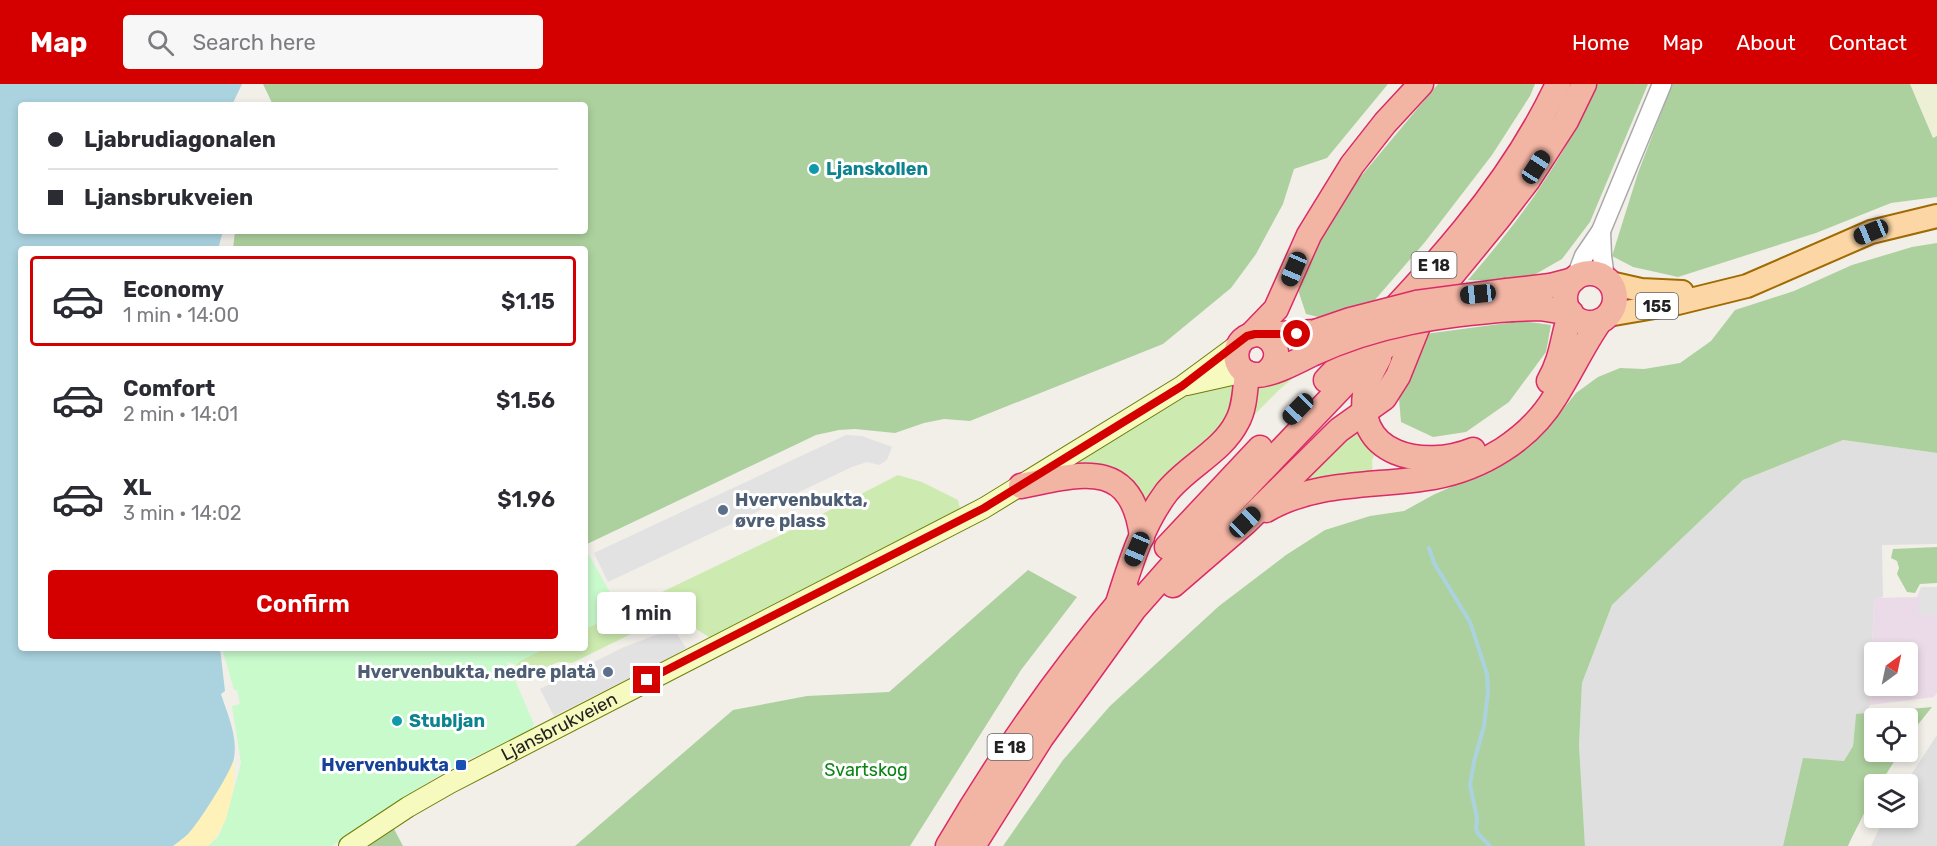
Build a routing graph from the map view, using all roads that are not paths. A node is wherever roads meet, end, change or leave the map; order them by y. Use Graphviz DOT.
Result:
graph roads {
  1 [pos="1420,84"];
  2 [pos="1558,84"];
  3 [pos="1584,84"];
  4 [pos="1662,84"];
  5 [pos="1937,216"];
  6 [pos="1601,231"];
  7 [pos="1575,278"];
  8 [pos="1608,281"];
  9 [pos="1705,296"];
  10 [pos="1510,300"];
  11 [pos="1427,303"];
  12 [pos="1571,313"];
  13 [pos="1604,318"];
  14 [pos="1251,338"];
  15 [pos="1313,343"];
  16 [pos="1384,347"];
  17 [pos="1253,372"];
  18 [pos="1182,386"];
  19 [pos="1365,412"];
  20 [pos="1021,486"];
  21 [pos="1245,522"];
  22 [pos="1142,537"];
  23 [pos="1118,603"];
  24 [pos="1086,676"];
  25 [pos="349,846"];
  26 [pos="948,846"];
  27 [pos="973,846"];
  1 -- 14 [label="highway"];
  2 -- 23 [label="highway, E 18"];
  3 -- 11 [label="highway, E 18"];
  4 -- 6 [label="street"];
  5 -- 9 [label="main road, 155"];
  6 -- 7 [label="street"];
  6 -- 8 [label="street"];
  7 -- 8 [label="highway, E 18"];
  7 -- 10 [label="highway, E 18"];
  7 -- 12 [label="highway, E 18"];
  8 -- 9 [label="main road, 155"];
  8 -- 13 [label="highway, E 18"];
  9 -- 13 [label="main road, 155"];
  10 -- 12 [label="highway, E 18"];
  10 -- 15 [label="highway, E 18, bridge"];
  11 -- 16 [label="highway, E 18"];
  11 -- 19 [label="highway, E 18"];
  12 -- 13 [label="highway, E 18"];
  12 -- 19 [label="highway, E 18"];
  13 -- 21 [label="highway, E 18"];
  14 -- 15 [label="highway, E 18"];
  14 -- 17 [label="highway, E 18"];
  14 -- 17 [label="highway, E 18"];
  14 -- 18 [label="main road, Ljansbrukveien"];
  15 -- 17 [label="highway, E 18"];
  16 -- 19 [label="highway, E 18"];
  16 -- 24 [label="highway, E 18"];
  17 -- 18 [label="main road, Ljansbrukveien"];
  17 -- 22 [label="highway, E 18"];
  18 -- 20 [label="main road, Ljansbrukveien"];
  19 -- 21 [label="highway, E 18"];
  20 -- 22 [label="highway"];
  20 -- 25 [label="main road, Ljansbrukveien"];
  21 -- 24 [label="highway, E 18"];
  22 -- 23 [label="highway, E 18"];
  23 -- 26 [label="highway, E 18"];
  24 -- 27 [label="highway, E 18"];
}
